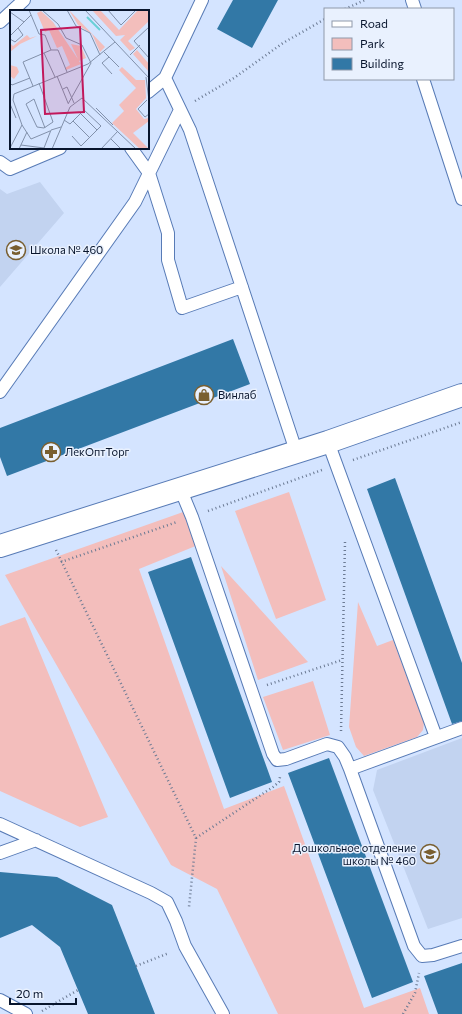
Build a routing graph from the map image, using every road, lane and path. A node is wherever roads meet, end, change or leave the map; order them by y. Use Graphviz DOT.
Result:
graph roads {
  1 [pos="24,0"];
  2 [pos="202,0"];
  3 [pos="365,0"];
  4 [pos="347,8"];
  5 [pos="14,10"];
  6 [pos="10,14"];
  7 [pos="324,20"];
  8 [pos="0,22"];
  9 [pos="165,78"];
  10 [pos="423,80"];
  11 [pos="149,91"];
  12 [pos="180,110"];
  13 [pos="58,149"];
  14 [pos="132,149"];
  15 [pos="0,162"];
  16 [pos="149,173"];
  17 [pos="462,199"];
  18 [pos="242,287"];
  19 [pos="0,392"];
  20 [pos="462,395"];
  21 [pos="462,422"];
  22 [pos="328,442"];
  23 [pos="296,451"];
  24 [pos="336,465"];
  25 [pos="180,488"];
  26 [pos="192,517"];
  27 [pos="46,531"];
  28 [pos="345,542"];
  29 [pos="0,546"];
  30 [pos="61,562"];
  31 [pos="342,660"];
  32 [pos="251,690"];
  33 [pos="462,728"];
  34 [pos="436,737"];
  35 [pos="338,747"];
  36 [pos="278,760"];
  37 [pos="350,769"];
  38 [pos="0,824"];
  39 [pos="196,838"];
  40 [pos="36,840"];
  41 [pos="0,853"];
  42 [pos="189,907"];
  43 [pos="186,946"];
  44 [pos="462,946"];
  45 [pos="422,956"];
  46 [pos="136,966"];
  47 [pos="78,990"];
  48 [pos="0,1000"];
  49 [pos="26,1014"];
  50 [pos="36,1014"];
  51 [pos="224,1014"];
  52 [pos="404,1014"];
  1 -- 5 [label="lane"];
  2 -- 9 [label="lane"];
  3 -- 4 [label="path"];
  6 -- 8 [label="lane"];
  7 -- 12 [label="path"];
  9 -- 11 [label="lane"];
  9 -- 12 [label="lane"];
  10 -- 17 [label="lane"];
  12 -- 16 [label="lane"];
  12 -- 18 [label="lane"];
  13 -- 15 [label="lane"];
  14 -- 16 [label="lane"];
  16 -- 18 [label="lane"];
  16 -- 19 [label="lane"];
  18 -- 23 [label="lane"];
  20 -- 22 [label="street"];
  21 -- 24 [label="path"];
  22 -- 23 [label="street"];
  22 -- 24 [label="lane"];
  23 -- 25 [label="street"];
  24 -- 26 [label="path"];
  24 -- 34 [label="lane"];
  25 -- 26 [label="lane"];
  25 -- 27 [label="street"];
  26 -- 30 [label="path"];
  26 -- 32 [label="lane"];
  27 -- 29 [label="street"];
  27 -- 30 [label="path"];
  28 -- 31 [label="path"];
  30 -- 39 [label="path"];
  31 -- 32 [label="path"];
  31 -- 35 [label="path"];
  32 -- 36 [label="lane"];
  33 -- 34 [label="lane"];
  34 -- 37 [label="lane"];
  35 -- 36 [label="lane"];
  35 -- 37 [label="lane"];
  36 -- 39 [label="path"];
  37 -- 45 [label="lane"];
  38 -- 40 [label="lane"];
  39 -- 42 [label="path"];
  40 -- 41 [label="lane"];
  40 -- 43 [label="lane"];
  43 -- 46 [label="path"];
  43 -- 51 [label="lane"];
  44 -- 45 [label="lane"];
  45 -- 52 [label="path"];
  47 -- 50 [label="path"];
  48 -- 49 [label="lane"];
}
